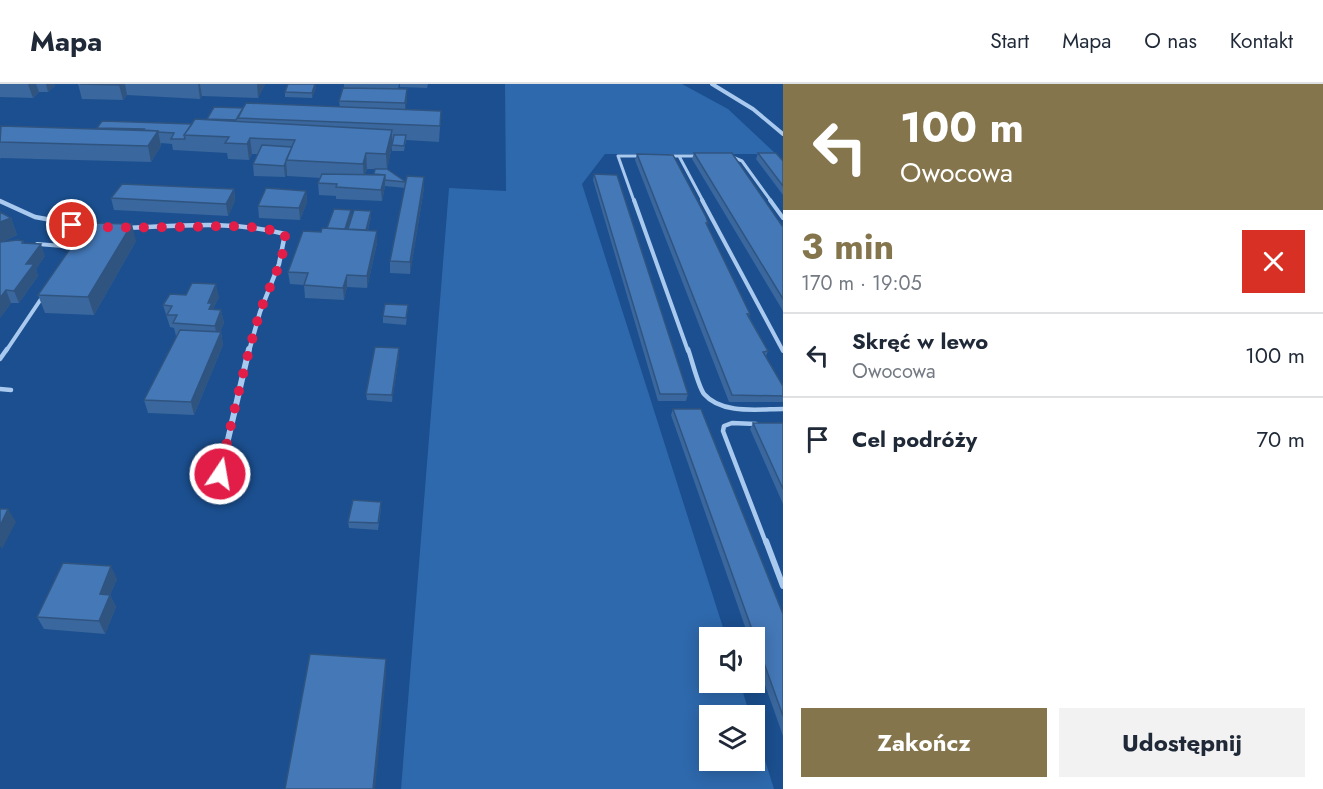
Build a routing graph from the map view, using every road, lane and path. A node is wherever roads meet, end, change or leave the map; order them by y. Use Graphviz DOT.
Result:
graph roads {
  1 [pos="712,84"];
  2 [pos="783,134"];
  3 [pos="648,156"];
  4 [pos="668,156"];
  5 [pos="678,156"];
  6 [pos="708,156"];
  7 [pos="727,156"];
  8 [pos="0,201"];
  9 [pos="783,218"];
  10 [pos="90,226"];
  11 [pos="98,227"];
  12 [pos="114,228"];
  13 [pos="84,236"];
  14 [pos="80,241"];
  15 [pos="29,244"];
  16 [pos="76,247"];
  17 [pos="69,256"];
  18 [pos="44,294"];
  19 [pos="783,351"];
  20 [pos="0,359"];
  21 [pos="0,390"];
  22 [pos="12,390"];
  23 [pos="783,409"];
  24 [pos="763,424"];
  25 [pos="220,474"];
  26 [pos="783,586"];
  1 -- 2 [label="street"];
  3 -- 23 [label="lane"];
  4 -- 5 [label="lane"];
  5 -- 6 [label="lane"];
  5 -- 19 [label="lane"];
  7 -- 9 [label="lane"];
  8 -- 10 [label="street"];
  10 -- 11 [label="street"];
  10 -- 13 [label="lane"];
  12 -- 25 [label="street"];
  14 -- 16 [label="lane"];
  15 -- 16 [label="lane"];
  16 -- 17 [label="lane"];
  18 -- 20 [label="lane"];
  21 -- 22 [label="lane"];
  24 -- 26 [label="lane"];
}
